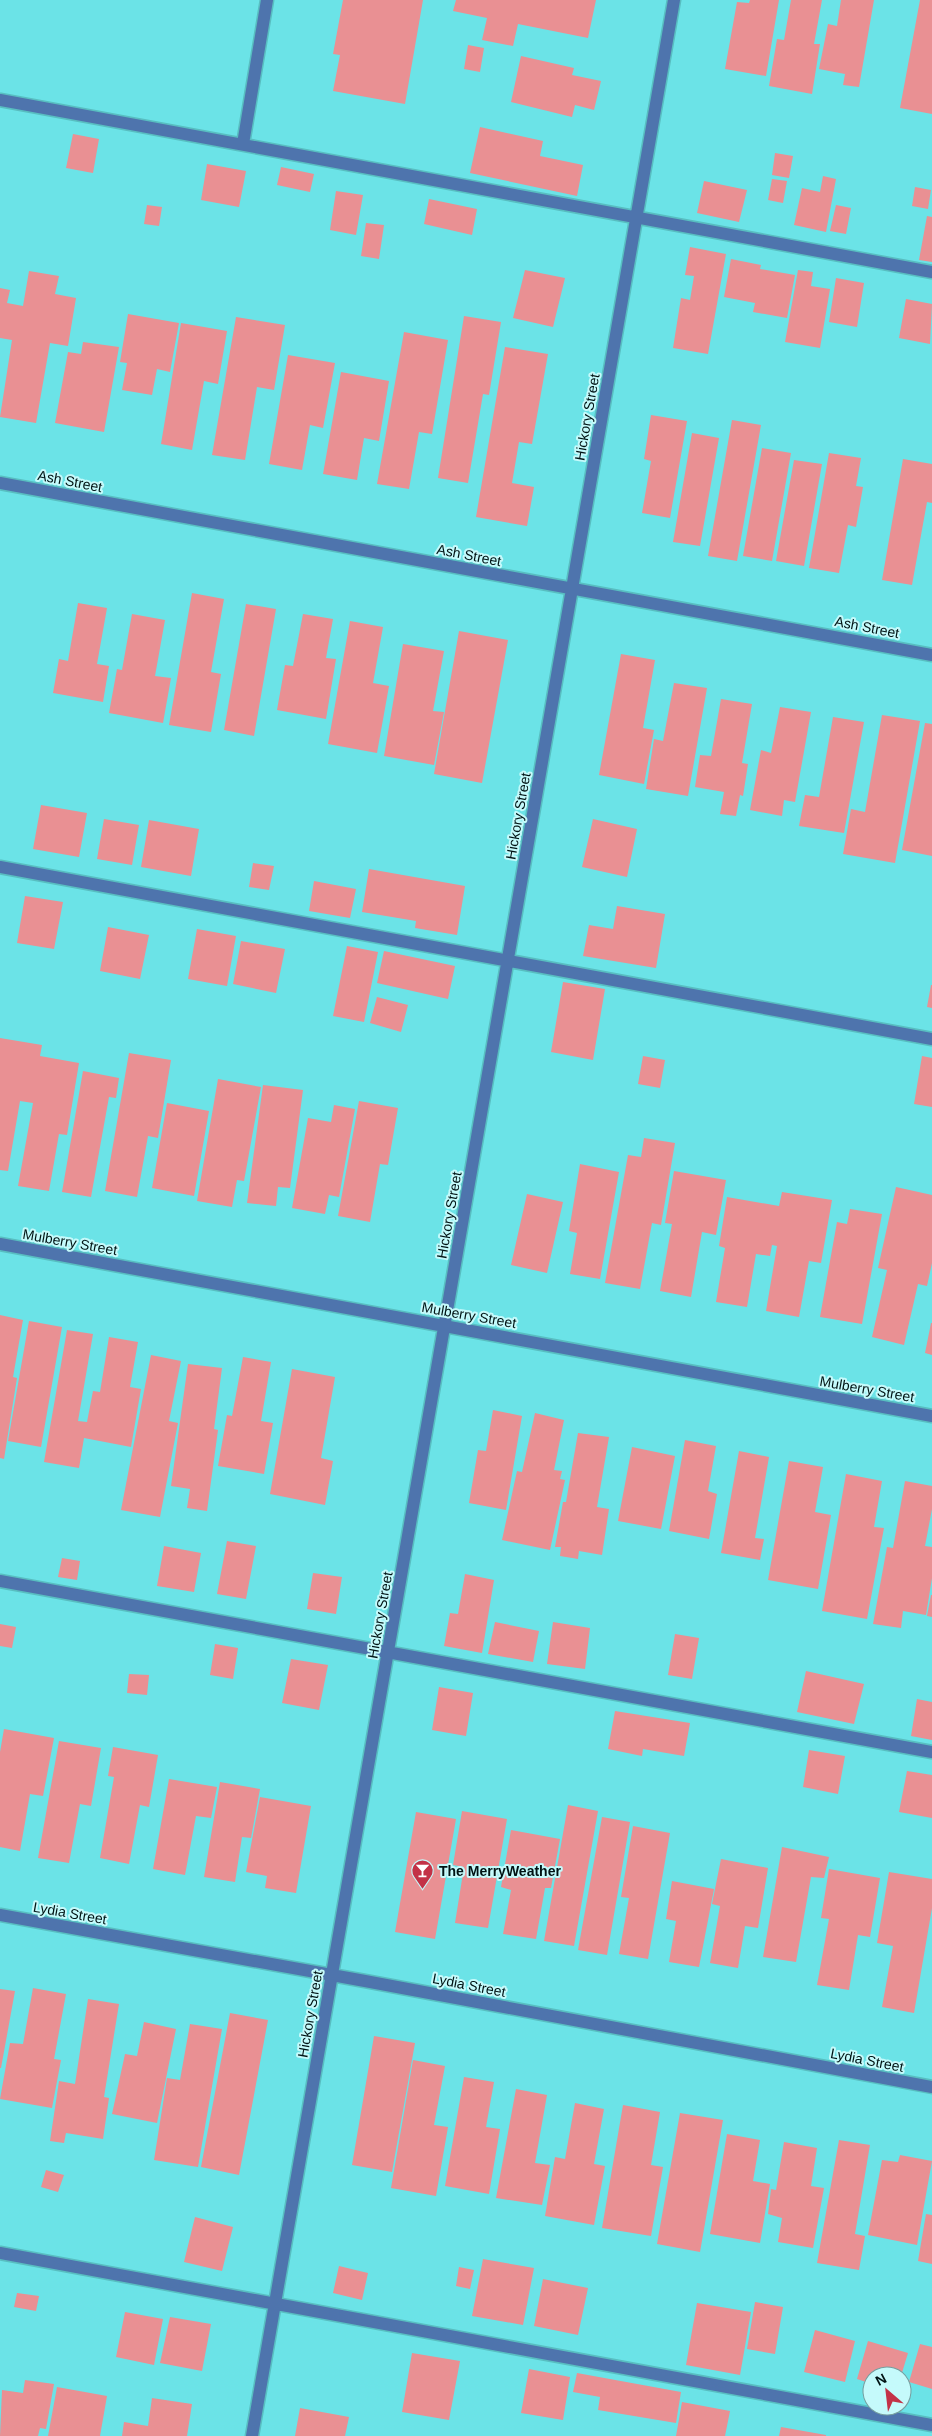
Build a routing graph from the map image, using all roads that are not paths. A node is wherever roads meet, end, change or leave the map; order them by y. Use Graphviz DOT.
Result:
graph roads {
  1 [pos="267,0"];
  2 [pos="674,0"];
  3 [pos="0,100"];
  4 [pos="242,144"];
  5 [pos="637,216"];
  6 [pos="932,272"];
  7 [pos="0,483"];
  8 [pos="572,589"];
  9 [pos="932,655"];
  10 [pos="0,867"];
  11 [pos="508,961"];
  12 [pos="932,1039"];
  13 [pos="0,1244"];
  14 [pos="445,1326"];
  15 [pos="932,1416"];
  16 [pos="0,1580"];
  17 [pos="388,1651"];
  18 [pos="932,1752"];
  19 [pos="0,1916"];
  20 [pos="332,1977"];
  21 [pos="932,2087"];
  22 [pos="0,2253"];
  23 [pos="276,2302"];
  24 [pos="932,2425"];
  25 [pos="252,2436"];
  1 -- 4 [label="street"];
  2 -- 5 [label="street, Hickory Street"];
  3 -- 4 [label="street"];
  4 -- 5 [label="street"];
  5 -- 6 [label="street"];
  5 -- 8 [label="street, Hickory Street"];
  7 -- 8 [label="street, Ash Street"];
  8 -- 9 [label="street, Ash Street"];
  8 -- 11 [label="street, Hickory Street"];
  10 -- 11 [label="street"];
  11 -- 12 [label="street"];
  11 -- 14 [label="street, Hickory Street"];
  13 -- 14 [label="street, Mulberry Street"];
  14 -- 15 [label="street, Mulberry Street"];
  14 -- 17 [label="street, Hickory Street"];
  16 -- 17 [label="street"];
  17 -- 18 [label="street"];
  17 -- 20 [label="street, Hickory Street"];
  19 -- 20 [label="street, Lydia Street"];
  20 -- 21 [label="street, Lydia Street"];
  20 -- 23 [label="street, Hickory Street"];
  22 -- 23 [label="street"];
  23 -- 24 [label="street"];
  23 -- 25 [label="street, Hickory Street"];
}
